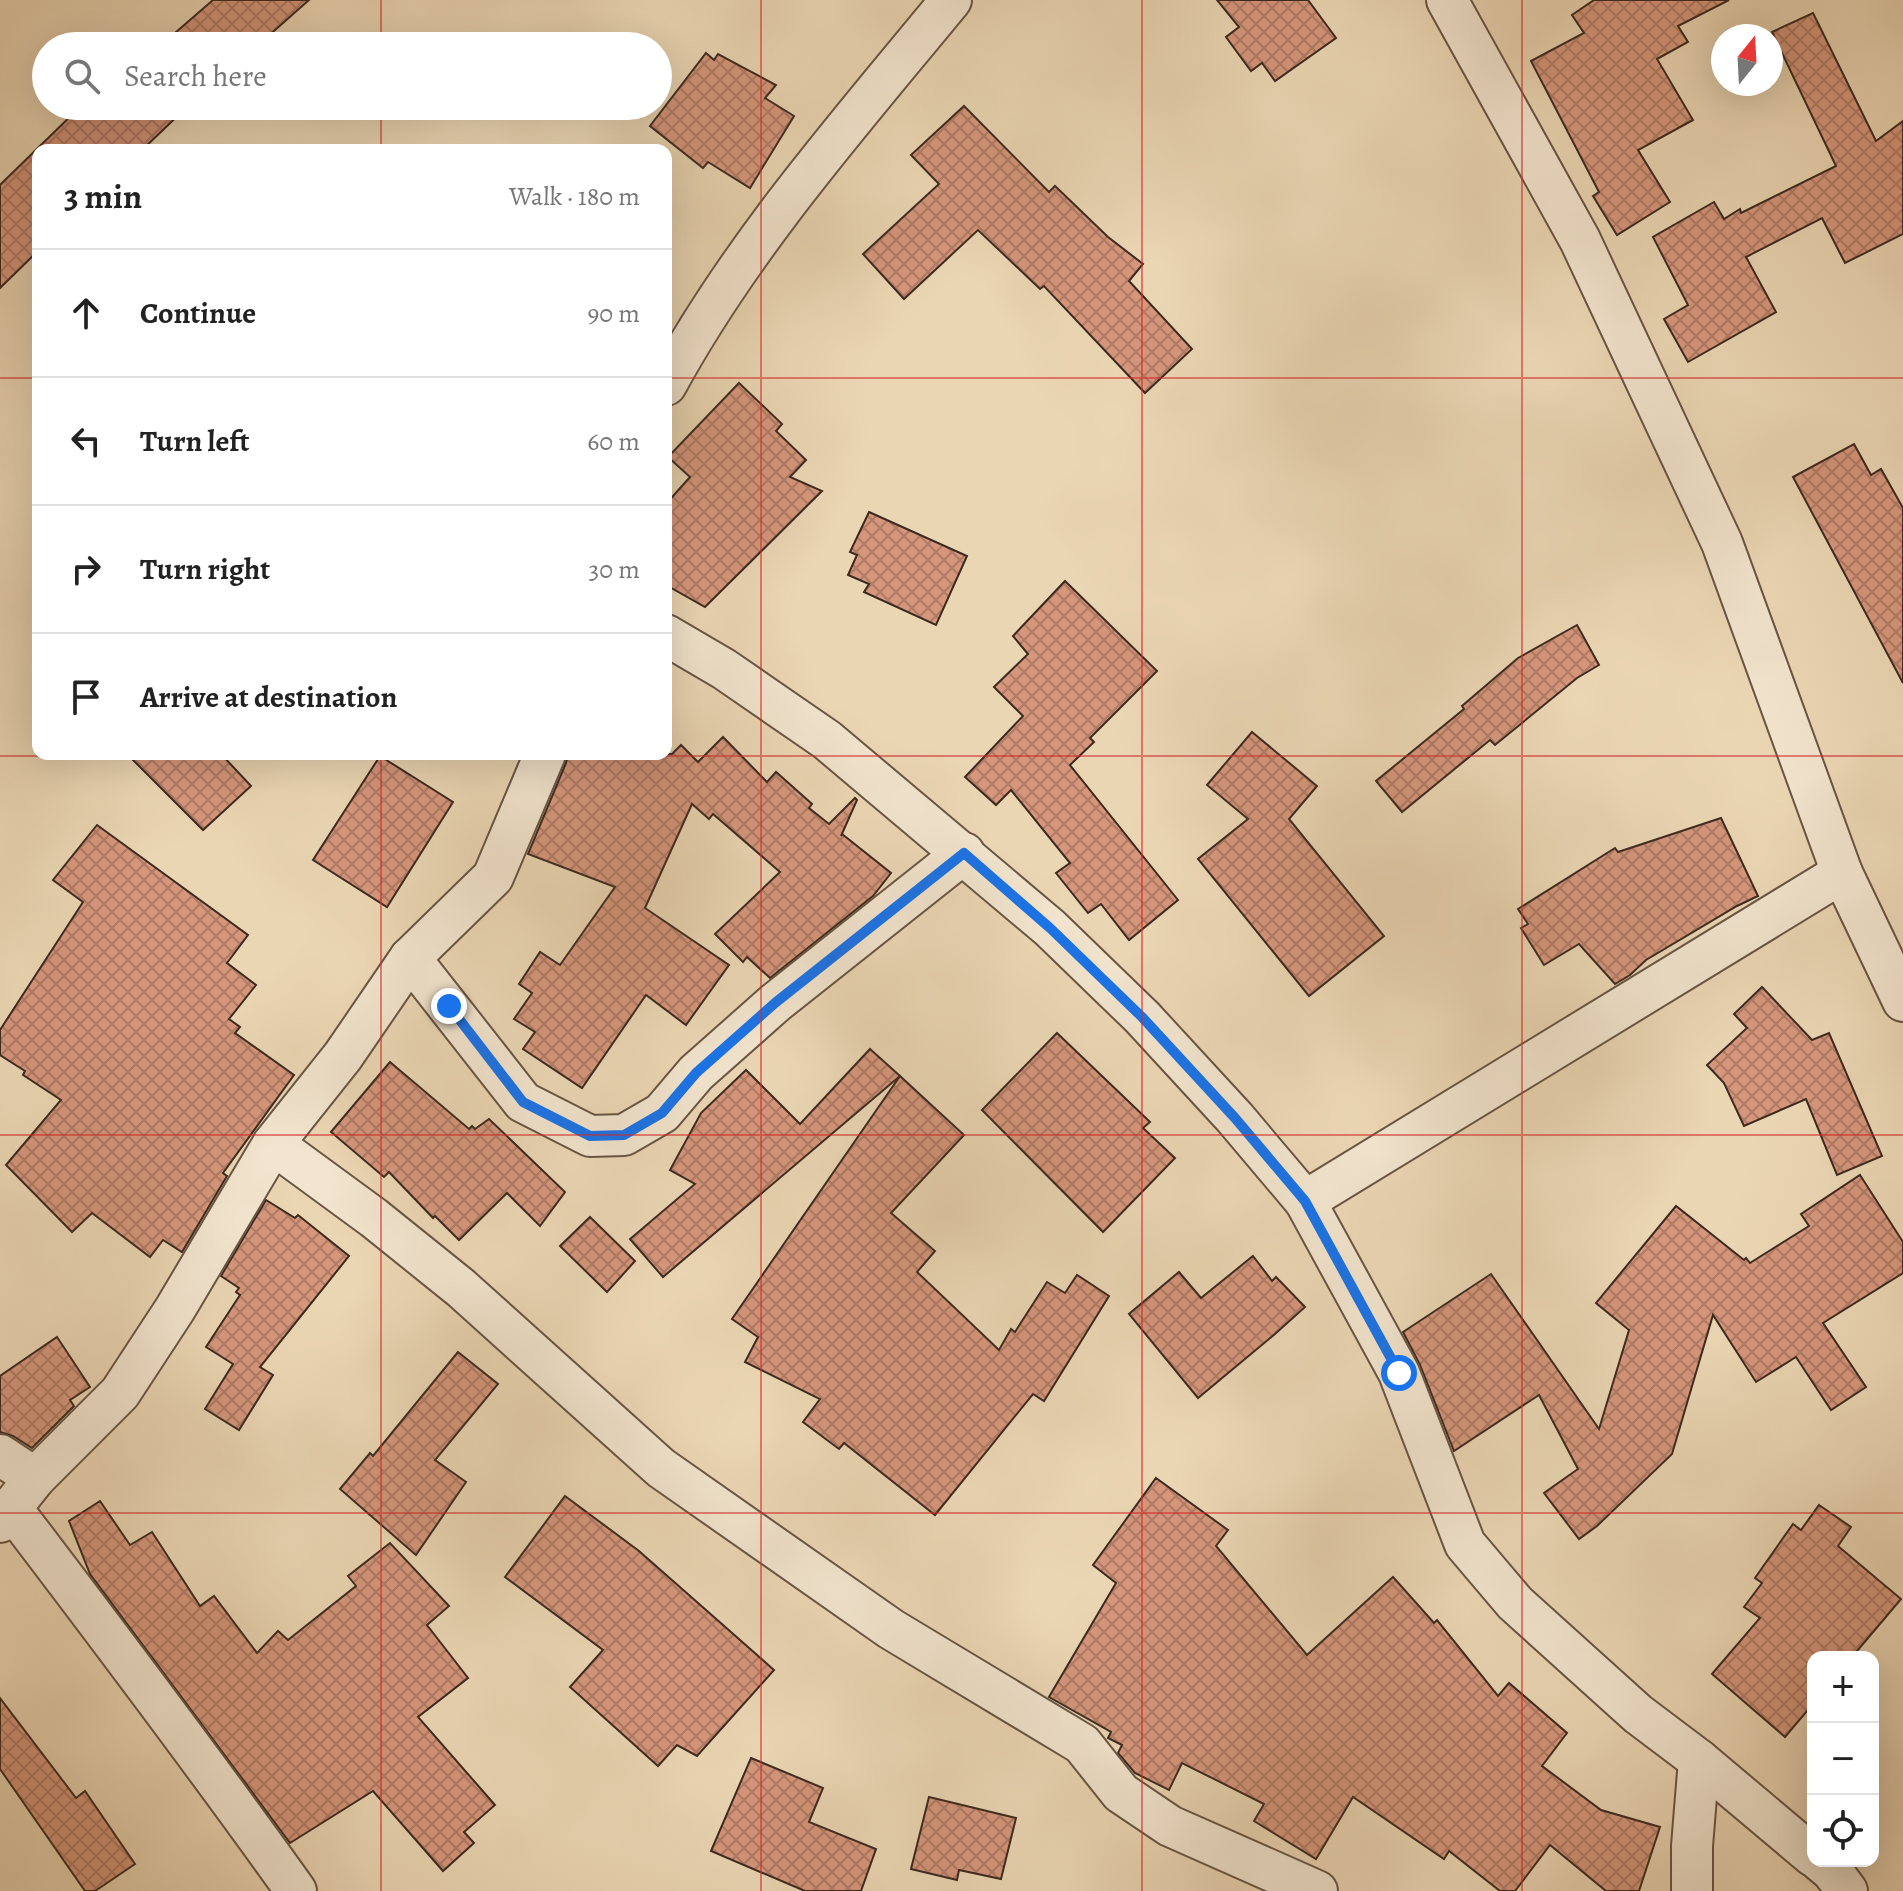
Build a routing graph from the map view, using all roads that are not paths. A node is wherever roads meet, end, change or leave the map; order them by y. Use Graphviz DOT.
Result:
graph roads {
  1 [pos="951,0"];
  2 [pos="1447,0"];
  3 [pos="672,374"];
  4 [pos="672,639"];
  5 [pos="542,760"];
  6 [pos="964,853"];
  7 [pos="1842,873"];
  8 [pos="410,958"];
  9 [pos="1903,1001"];
  10 [pos="273,1144"];
  11 [pos="1305,1201"];
  12 [pos="0,1455"];
  13 [pos="16,1503"];
  14 [pos="1699,1760"];
  15 [pos="1807,1851"];
  16 [pos="1827,1867"];
  17 [pos="296,1891"];
  18 [pos="1317,1891"];
  19 [pos="1692,1891"];
  20 [pos="1847,1891"];
  1 -- 3 [label="street"];
  2 -- 7 [label="street"];
  4 -- 6 [label="street"];
  5 -- 8 [label="street"];
  6 -- 8 [label="street"];
  6 -- 11 [label="street"];
  7 -- 9 [label="street"];
  7 -- 11 [label="street"];
  8 -- 10 [label="street"];
  10 -- 13 [label="street"];
  10 -- 18 [label="street"];
  11 -- 14 [label="street"];
  12 -- 13 [label="street"];
  13 -- 17 [label="street"];
  14 -- 15 [label="street"];
  14 -- 19 [label="street"];
  16 -- 20 [label="street"];
}
